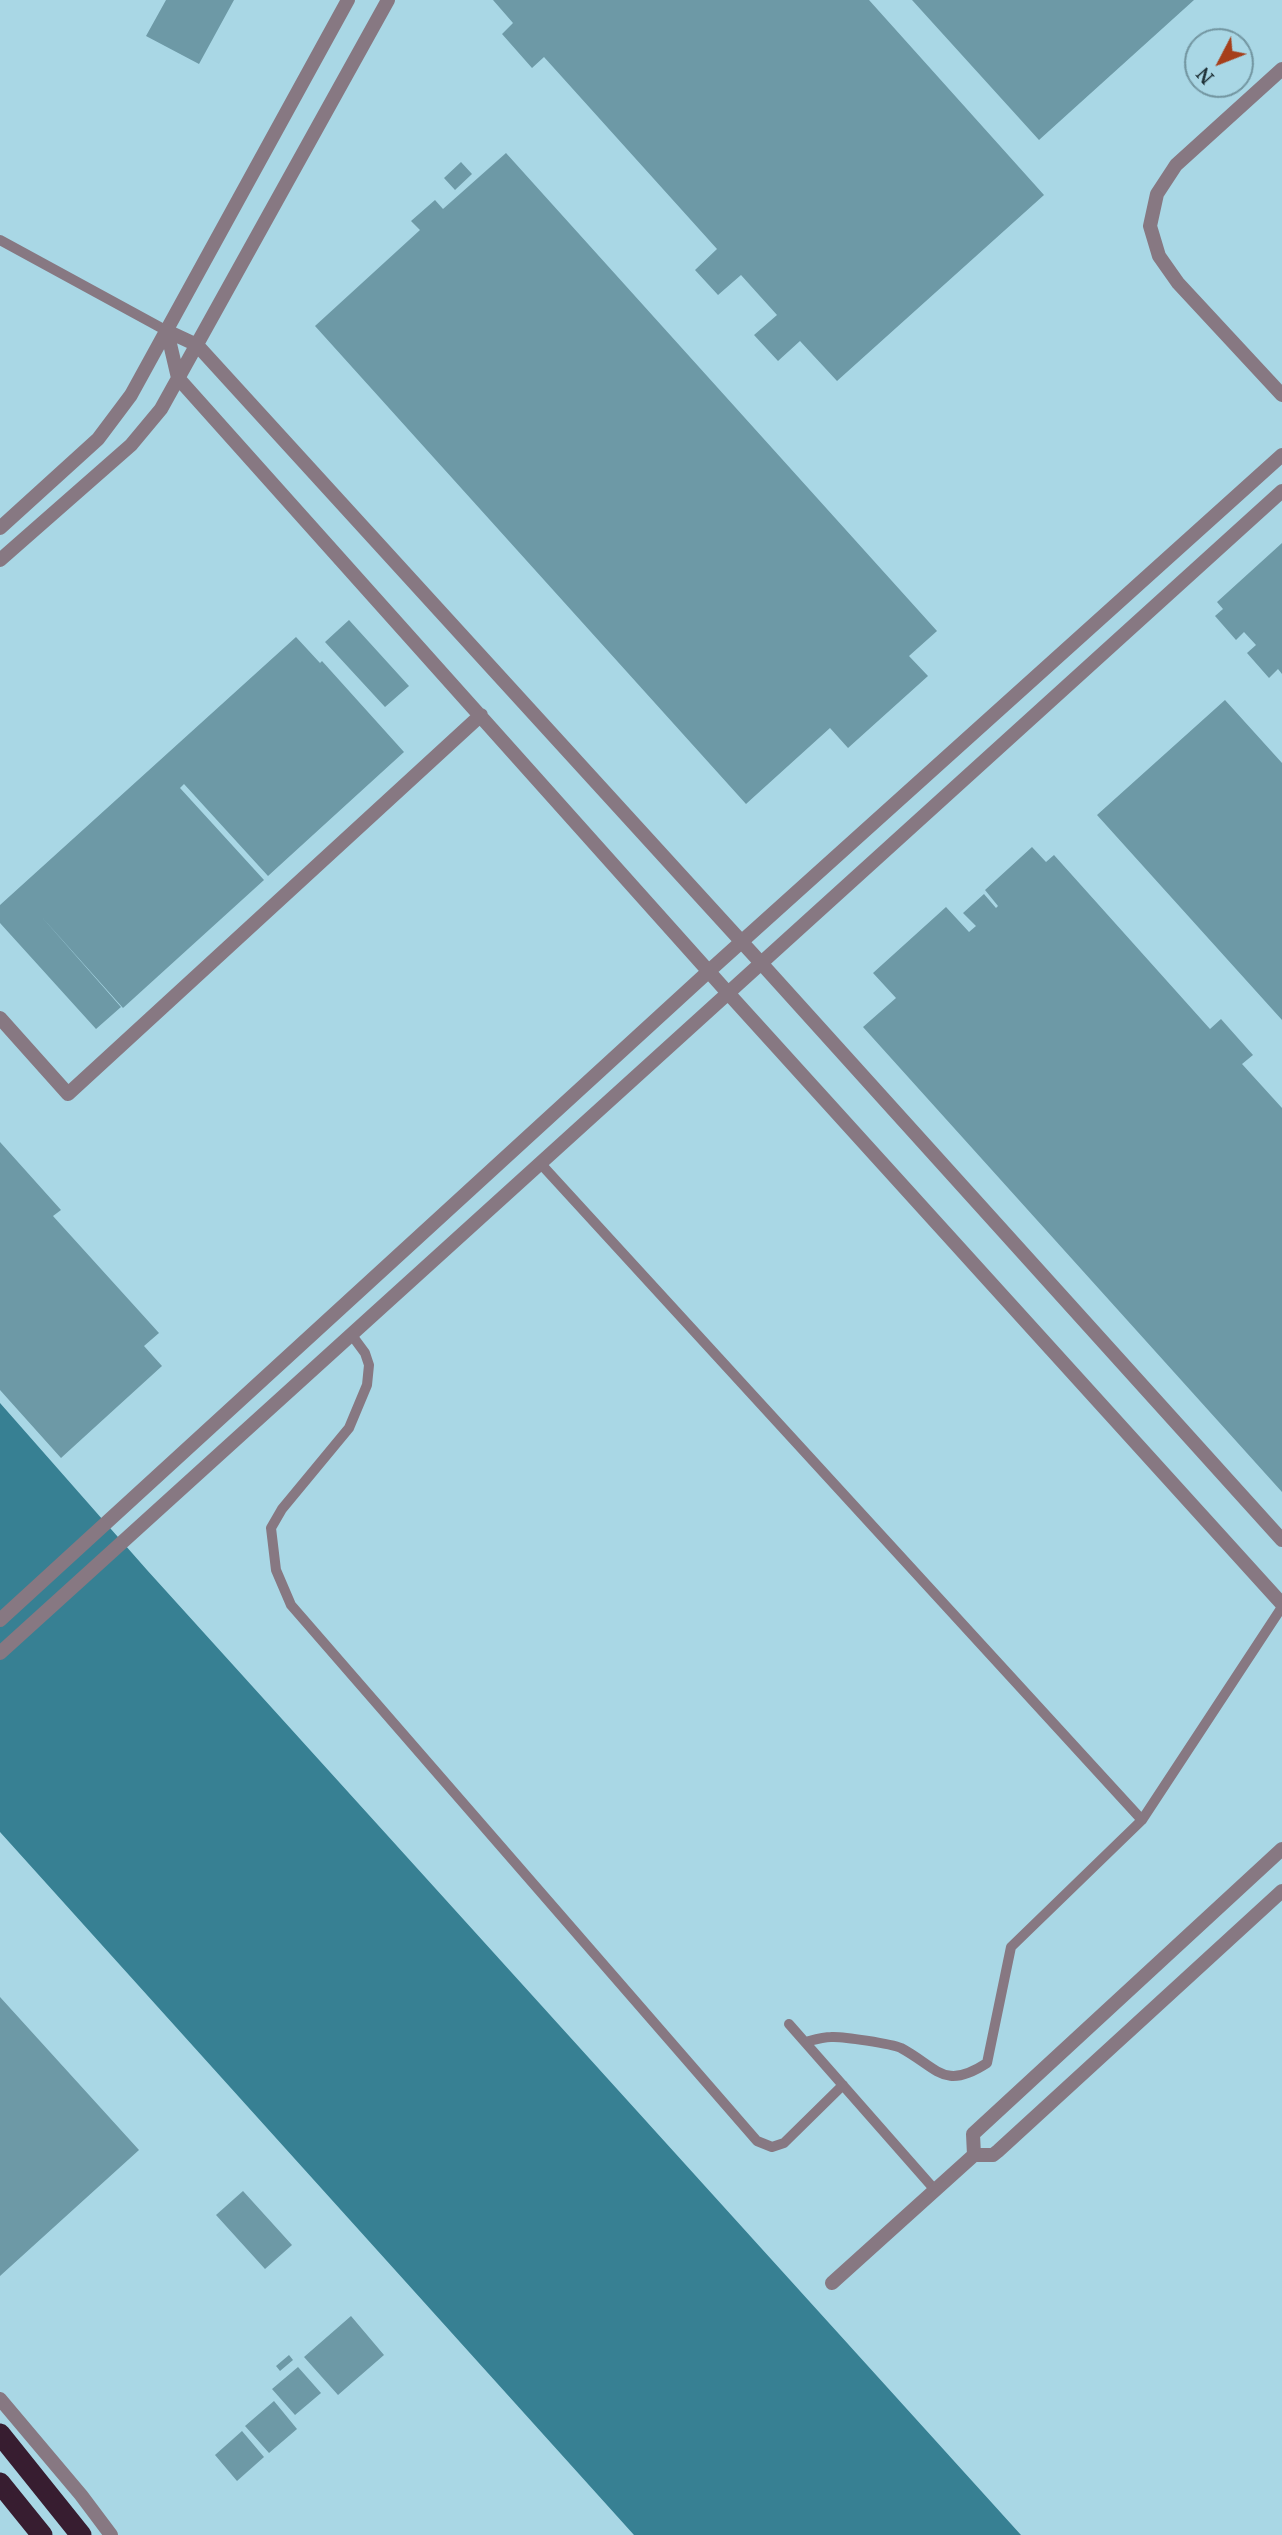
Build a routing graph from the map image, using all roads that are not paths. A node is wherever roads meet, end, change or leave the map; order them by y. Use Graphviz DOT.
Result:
graph roads {
  1 [pos="348,0"];
  2 [pos="388,0"];
  3 [pos="1282,69"];
  4 [pos="0,240"];
  5 [pos="167,331"];
  6 [pos="197,345"];
  7 [pos="178,379"];
  8 [pos="1282,395"];
  9 [pos="1282,455"];
  10 [pos="1282,491"];
  11 [pos="0,528"];
  12 [pos="0,560"];
  13 [pos="481,715"];
  14 [pos="741,942"];
  15 [pos="761,963"];
  16 [pos="709,971"];
  17 [pos="728,993"];
  18 [pos="0,1018"];
  19 [pos="540,1163"];
  20 [pos="351,1334"];
  21 [pos="1282,1541"];
  22 [pos="1282,1605"];
  23 [pos="0,1620"];
  24 [pos="0,1653"];
  25 [pos="1142,1820"];
  26 [pos="1282,1849"];
  27 [pos="1282,1891"];
  28 [pos="789,2024"];
  29 [pos="804,2042"];
  30 [pos="843,2085"];
  31 [pos="974,2155"];
  32 [pos="935,2190"];
  33 [pos="832,2283"];
  34 [pos="0,2399"];
  35 [pos="0,2434"];
  36 [pos="0,2483"];
  37 [pos="42,2535"];
  38 [pos="81,2535"];
  39 [pos="111,2535"];
  1 -- 5 [label="street"];
  2 -- 6 [label="street"];
  3 -- 8 [label="street"];
  4 -- 5 [label="lane"];
  5 -- 6 [label="street"];
  5 -- 7 [label="street"];
  5 -- 11 [label="street"];
  6 -- 7 [label="street"];
  6 -- 14 [label="street"];
  7 -- 12 [label="street"];
  7 -- 13 [label="street"];
  9 -- 14 [label="street"];
  10 -- 15 [label="street"];
  13 -- 16 [label="street"];
  13 -- 18 [label="street"];
  14 -- 15 [label="street"];
  14 -- 16 [label="street"];
  15 -- 17 [label="street"];
  15 -- 21 [label="street"];
  16 -- 17 [label="street"];
  16 -- 23 [label="street"];
  17 -- 19 [label="street"];
  17 -- 22 [label="street"];
  19 -- 20 [label="street"];
  19 -- 25 [label="lane"];
  20 -- 24 [label="street"];
  20 -- 30 [label="lane"];
  22 -- 25 [label="lane"];
  25 -- 29 [label="lane"];
  26 -- 31 [label="street"];
  27 -- 31 [label="street"];
  28 -- 29 [label="lane"];
  29 -- 30 [label="lane"];
  30 -- 32 [label="lane"];
  31 -- 32 [label="street"];
  32 -- 33 [label="street"];
  34 -- 39 [label="street"];
  35 -- 38 [label="highway"];
  36 -- 37 [label="highway"];
}
